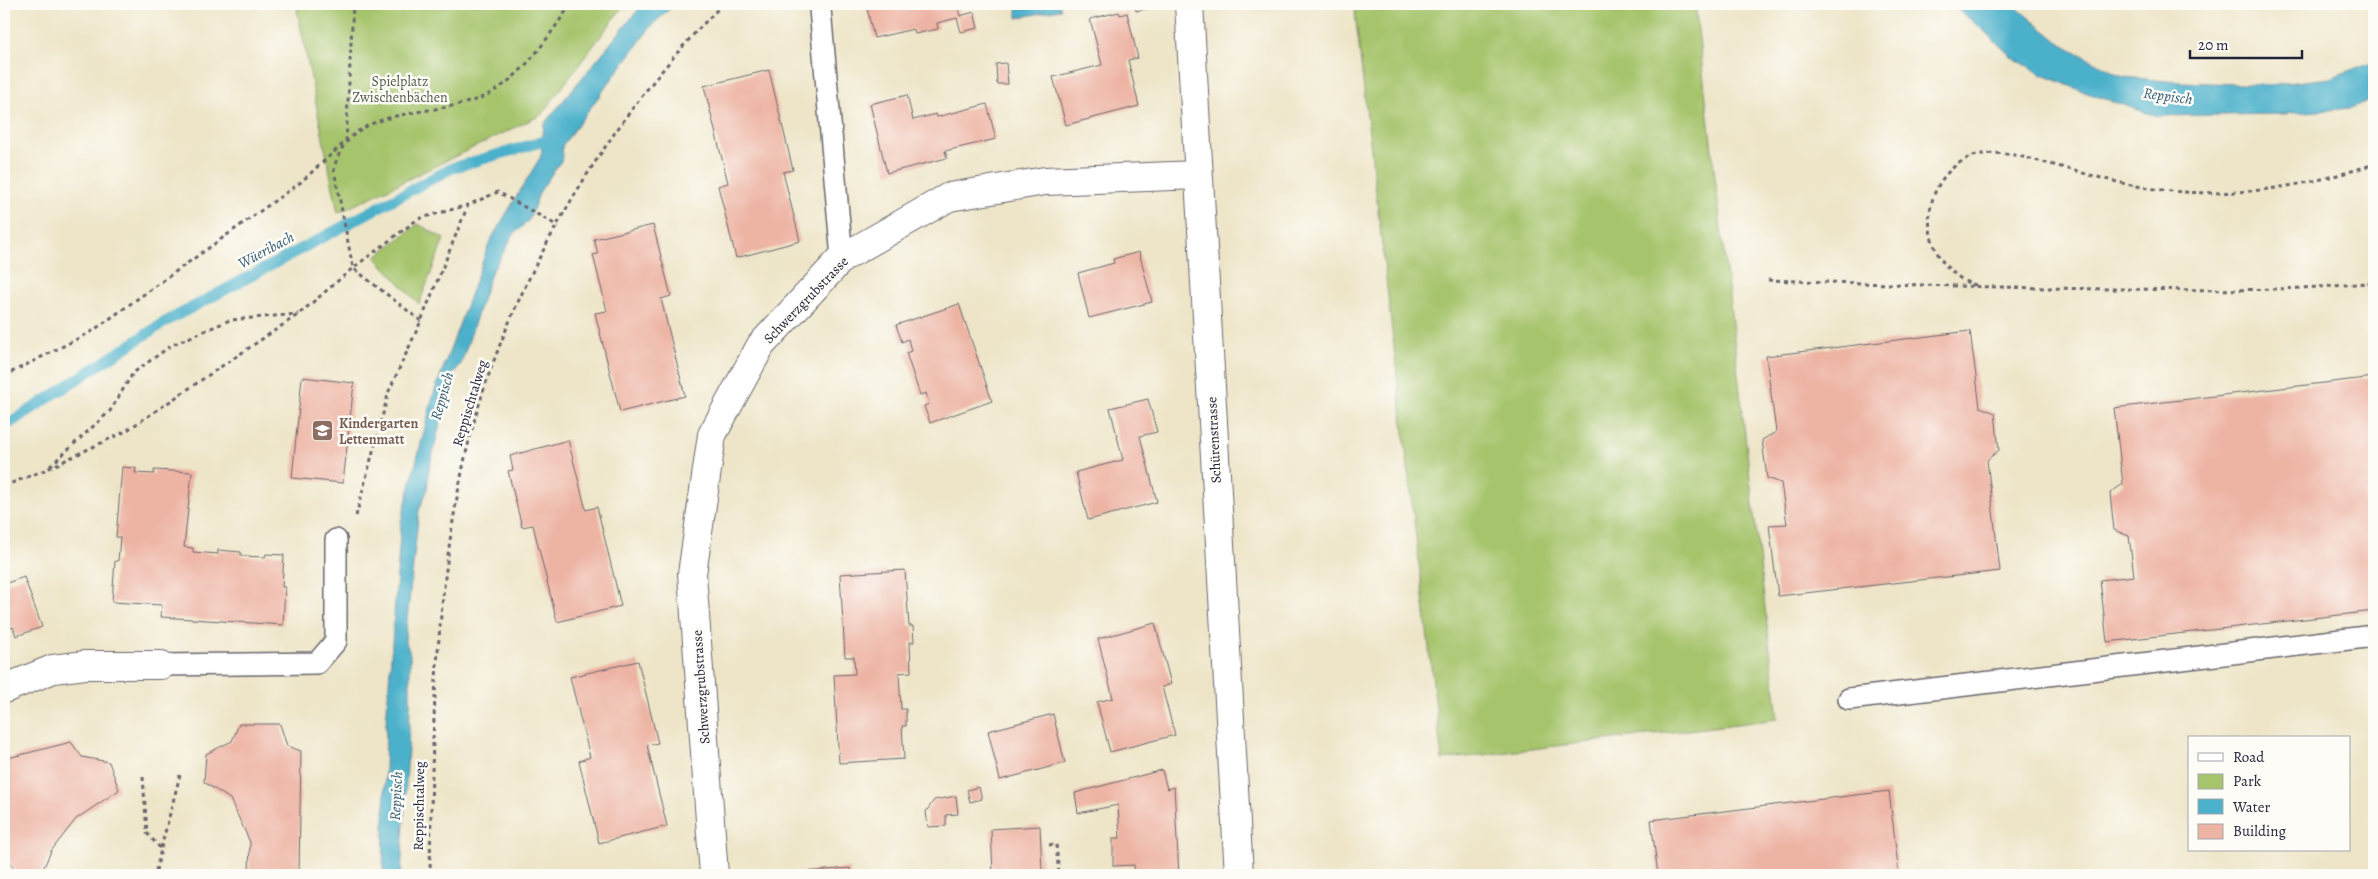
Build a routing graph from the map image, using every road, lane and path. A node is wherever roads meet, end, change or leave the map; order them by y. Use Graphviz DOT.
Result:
graph roads {
  1 [pos="475,4"];
  2 [pos="571,4"];
  3 [pos="723,4"];
  4 [pos="1189,4"];
  5 [pos="820,9"];
  6 [pos="346,141"];
  7 [pos="2374,164"];
  8 [pos="1198,175"];
  9 [pos="468,205"];
  10 [pos="558,226"];
  11 [pos="842,258"];
  12 [pos="353,268"];
  13 [pos="1768,280"];
  14 [pos="2374,282"];
  15 [pos="1989,287"];
  16 [pos="299,314"];
  17 [pos="421,321"];
  18 [pos="4,376"];
  19 [pos="46,470"];
  20 [pos="4,486"];
  21 [pos="336,540"];
  22 [pos="2374,636"];
  23 [pos="160,665"];
  24 [pos="4,689"];
  25 [pos="1849,699"];
  26 [pos="180,775"];
  27 [pos="143,777"];
  28 [pos="1049,845"];
  29 [pos="161,848"];
  30 [pos="155,875"];
  31 [pos="430,875"];
  32 [pos="714,875"];
  33 [pos="1059,875"];
  34 [pos="1239,875"];
  1 -- 6 [label="path"];
  2 -- 6 [label="path"];
  3 -- 10 [label="path, Reppischtalweg"];
  4 -- 8 [label="street, Schürenstrasse"];
  5 -- 11 [label="lane"];
  6 -- 12 [label="path"];
  6 -- 18 [label="path"];
  7 -- 15 [label="path"];
  8 -- 11 [label="street, Schwerzgrubstrasse"];
  8 -- 34 [label="street, Schürenstrasse"];
  9 -- 10 [label="path"];
  9 -- 12 [label="path"];
  9 -- 17 [label="path"];
  10 -- 31 [label="path, Reppischtalweg"];
  11 -- 32 [label="street, Schwerzgrubstrasse"];
  12 -- 16 [label="path"];
  12 -- 17 [label="path"];
  13 -- 15 [label="path"];
  14 -- 15 [label="path"];
  16 -- 19 [label="path"];
  16 -- 19 [label="path"];
  17 -- 21 [label="path"];
  19 -- 20 [label="path"];
  21 -- 23 [label="lane"];
  22 -- 25 [label="lane"];
  23 -- 24 [label="street"];
  26 -- 29 [label="path"];
  27 -- 29 [label="path"];
  28 -- 33 [label="path"];
  29 -- 30 [label="path"];
}
